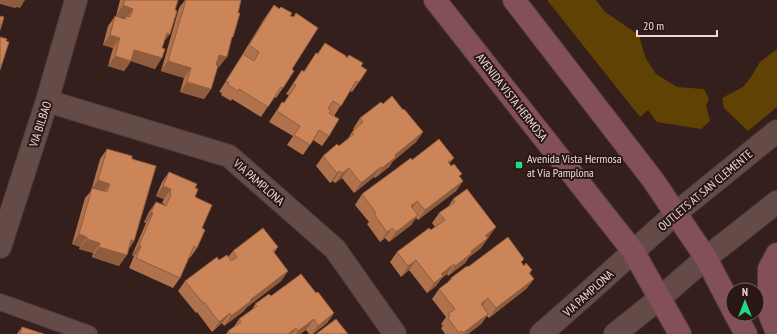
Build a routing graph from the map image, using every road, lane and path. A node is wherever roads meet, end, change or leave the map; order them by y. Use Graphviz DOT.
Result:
graph roads {
  1 [pos="76,0"];
  2 [pos="436,0"];
  3 [pos="514,0"];
  4 [pos="47,101"];
  5 [pos="777,131"];
  6 [pos="777,202"];
  7 [pos="676,213"];
  8 [pos="0,247"];
  9 [pos="633,251"];
  10 [pos="777,254"];
  11 [pos="706,258"];
  12 [pos="725,295"];
  13 [pos="660,298"];
  14 [pos="0,302"];
  15 [pos="739,322"];
  16 [pos="777,333"];
  17 [pos="89,334"];
  18 [pos="395,334"];
  19 [pos="541,334"];
  20 [pos="615,334"];
  21 [pos="680,334"];
  22 [pos="746,334"];
  1 -- 4 [label="street, VIA BILBAO"];
  2 -- 9 [label="main road, AVENIDA VISTA HERMOSA"];
  3 -- 7 [label="main road"];
  4 -- 8 [label="street, VIA BILBAO"];
  4 -- 18 [label="street, VIA PAMPLONA"];
  5 -- 7 [label="street, OUTLETS AT SAN CLEMENTE"];
  6 -- 11 [label="street"];
  7 -- 9 [label="street, OUTLETS AT SAN CLEMENTE"];
  7 -- 11 [label="main road"];
  9 -- 13 [label="main road, AVENIDA VISTA HERMOSA"];
  9 -- 19 [label="street, VIA PAMPLONA"];
  10 -- 16 [label="main road"];
  11 -- 12 [label="main road"];
  11 -- 13 [label="street"];
  13 -- 20 [label="street"];
  13 -- 21 [label="main road, AVENIDA VISTA HERMOSA"];
  14 -- 17 [label="lane"];
  15 -- 22 [label="main road"];
}
